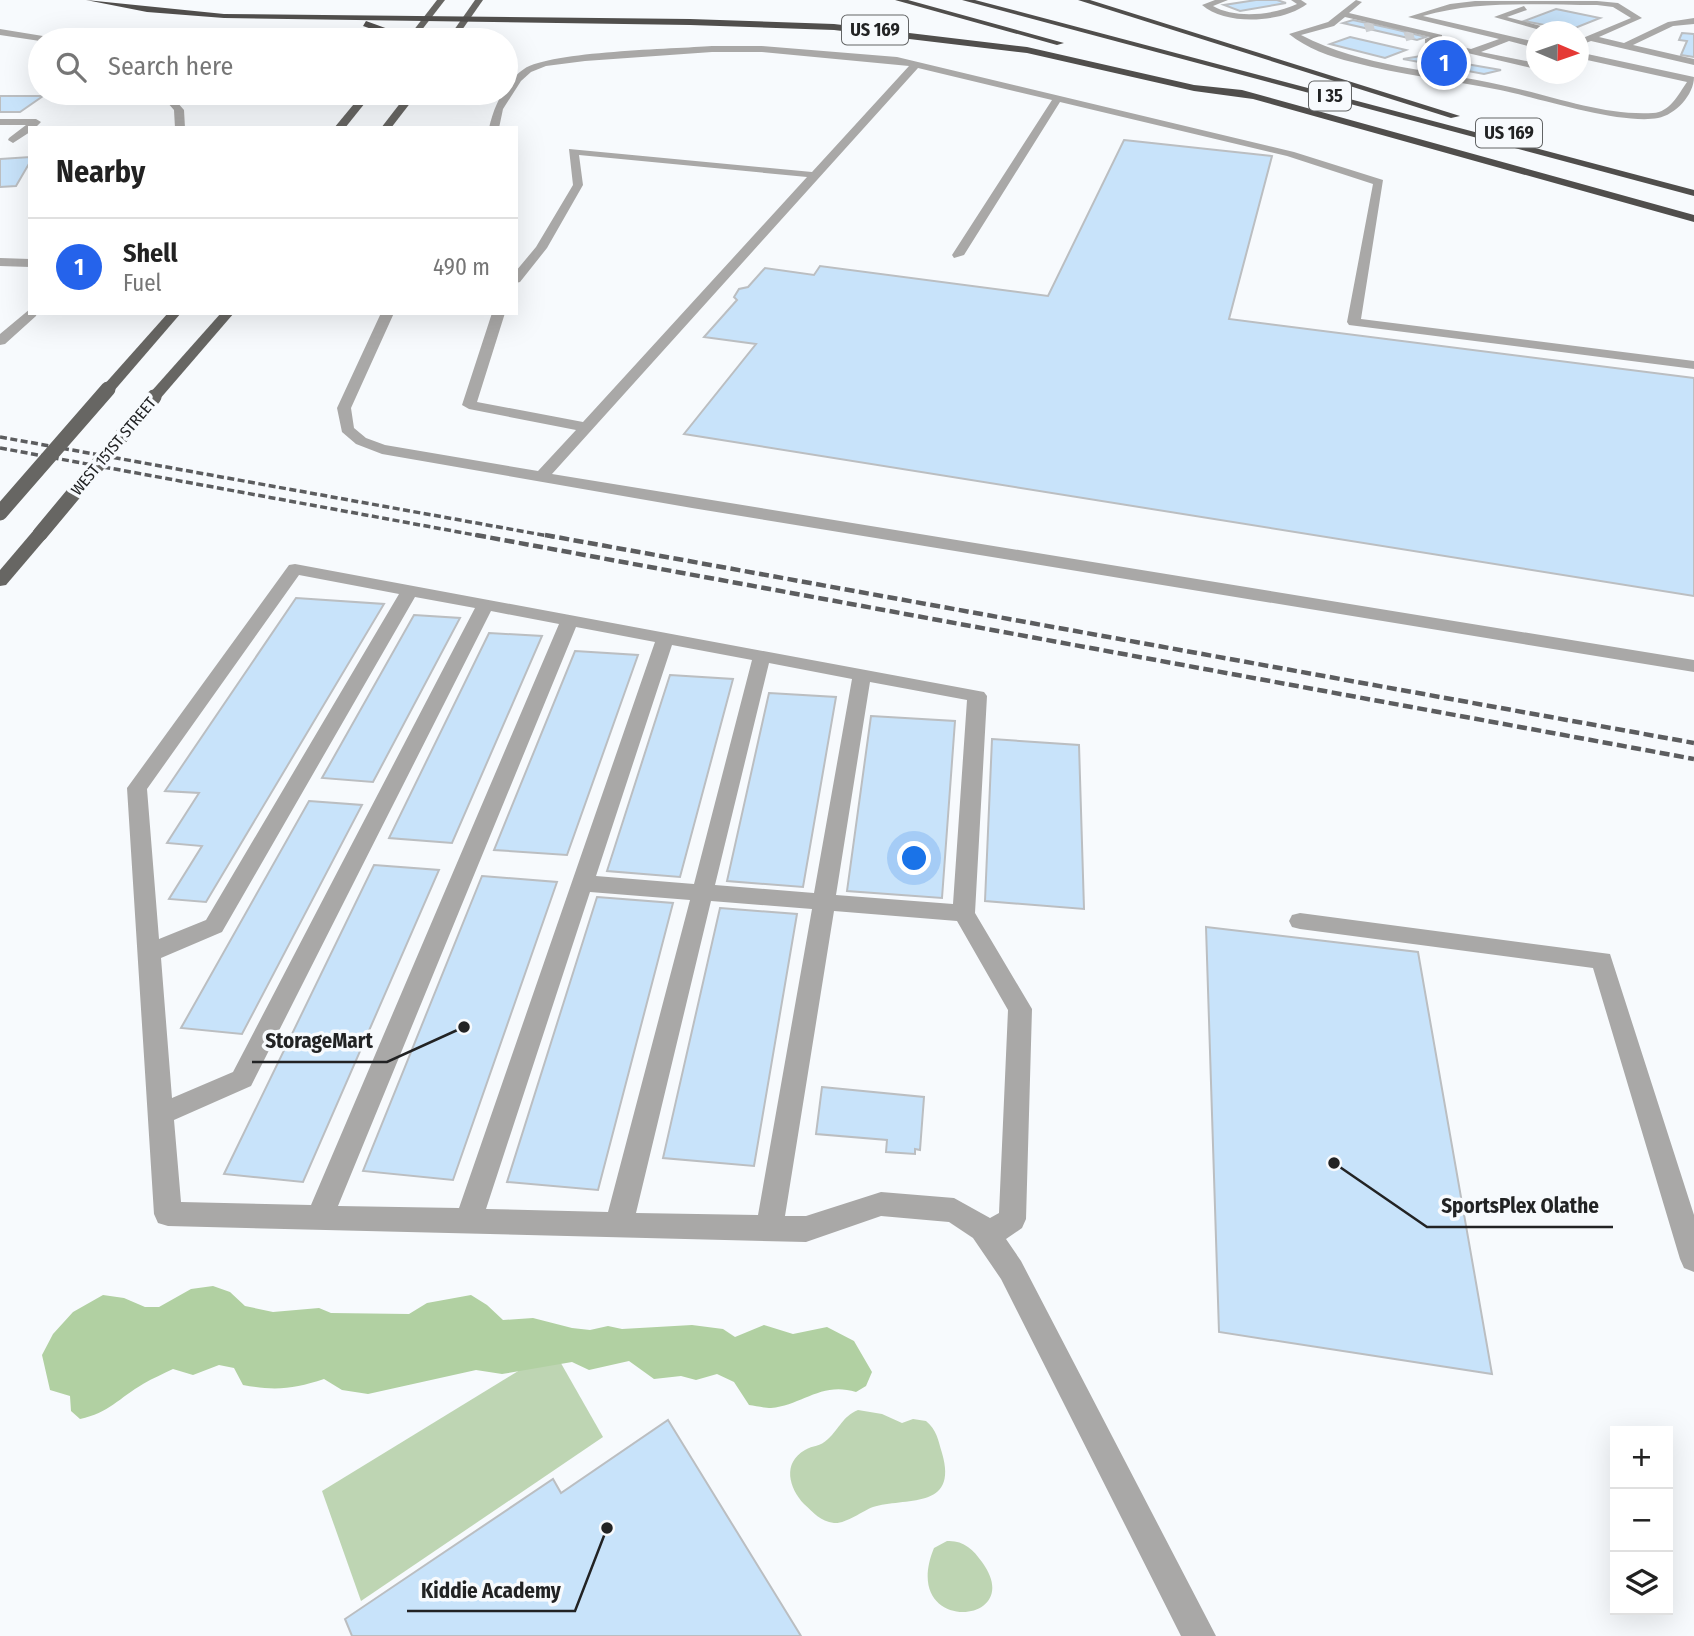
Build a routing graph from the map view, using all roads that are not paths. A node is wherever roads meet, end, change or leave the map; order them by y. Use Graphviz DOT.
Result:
graph roads {
  1 [pos="90,0"];
  2 [pos="138,0"];
  3 [pos="441,0"];
  4 [pos="478,0"];
  5 [pos="899,0"];
  6 [pos="966,0"];
  7 [pos="1082,0"];
  8 [pos="1224,0"];
  9 [pos="1295,0"];
  10 [pos="1359,2"];
  11 [pos="1536,3"];
  12 [pos="1446,7"];
  13 [pos="1343,14"];
  14 [pos="1400,14"];
  15 [pos="430,15"];
  16 [pos="1412,16"];
  17 [pos="1239,17"];
  18 [pos="1498,17"];
  19 [pos="343,18"];
  20 [pos="1638,18"];
  21 [pos="466,19"];
  22 [pos="1694,22"];
  23 [pos="1526,24"];
  24 [pos="1672,24"];
  25 [pos="1267,25"];
  26 [pos="379,28"];
  27 [pos="420,28"];
  28 [pos="460,28"];
  29 [pos="1280,30"];
  30 [pos="1381,30"];
  31 [pos="0,32"];
  32 [pos="1293,34"];
  33 [pos="28,37"];
  34 [pos="1591,38"];
  35 [pos="1507,39"];
  36 [pos="1526,44"];
  37 [pos="1070,46"];
  38 [pos="1625,46"];
  39 [pos="1472,51"];
  40 [pos="1589,57"];
  41 [pos="1122,60"];
  42 [pos="1450,61"];
  43 [pos="1694,62"];
  44 [pos="916,64"];
  45 [pos="1526,64"];
  46 [pos="1438,66"];
  47 [pos="1694,69"];
  48 [pos="1423,71"];
  49 [pos="1680,78"];
  50 [pos="518,79"];
  51 [pos="1693,80"];
  52 [pos="1511,82"];
  53 [pos="1499,87"];
  54 [pos="1253,96"];
  55 [pos="1058,98"];
  56 [pos="175,105"];
  57 [pos="358,105"];
  58 [pos="404,105"];
  59 [pos="501,105"];
  60 [pos="1469,120"];
  61 [pos="0,122"];
  62 [pos="1483,124"];
  63 [pos="31,126"];
  64 [pos="180,126"];
  65 [pos="341,126"];
  66 [pos="388,126"];
  67 [pos="494,126"];
  68 [pos="28,128"];
  69 [pos="0,140"];
  70 [pos="13,140"];
  71 [pos="28,140"];
  72 [pos="815,175"];
  73 [pos="1694,192"];
  74 [pos="1694,219"];
  75 [pos="957,255"];
  76 [pos="0,262"];
  77 [pos="28,262"];
  78 [pos="518,277"];
  79 [pos="29,315"];
  80 [pos="173,315"];
  81 [pos="226,315"];
  82 [pos="387,315"];
  83 [pos="498,315"];
  84 [pos="0,341"];
  85 [pos="1694,365"];
  86 [pos="586,426"];
  87 [pos="541,477"];
  88 [pos="0,513"];
  89 [pos="0,581"];
  90 [pos="409,591"];
  91 [pos="485,605"];
  92 [pos="570,620"];
  93 [pos="665,638"];
  94 [pos="762,656"];
  95 [pos="1694,666"];
  96 [pos="862,674"];
  97 [pos="582,883"];
  98 [pos="703,892"];
  99 [pos="824,902"];
  100 [pos="964,913"];
  101 [pos="1300,921"];
  102 [pos="148,954"];
  103 [pos="160,1115"];
  104 [pos="320,1217"];
  105 [pos="468,1221"];
  106 [pos="619,1224"];
  107 [pos="770,1227"];
  108 [pos="988,1235"];
  109 [pos="1694,1259"];
  110 [pos="1199,1636"];
  1 -- 19 [label="highway, US 169"];
  2 -- 15 [label="highway"];
  3 -- 15 [label="main road"];
  4 -- 21 [label="main road"];
  5 -- 37 [label="highway"];
  6 -- 73 [label="highway, I 35"];
  7 -- 60 [label="highway, US 169"];
  8 -- 17 [label="street"];
  9 -- 17 [label="street"];
  10 -- 13 [label="street"];
  11 -- 12 [label="street"];
  11 -- 18 [label="street"];
  11 -- 20 [label="street"];
  12 -- 16 [label="street"];
  12 -- 18 [label="street"];
  13 -- 30 [label="street"];
  13 -- 30 [label="street"];
  14 -- 16 [label="street"];
  15 -- 19 [label="highway, US 169"];
  15 -- 21 [label="highway, US 169"];
  15 -- 27 [label="main road"];
  16 -- 35 [label="street"];
  17 -- 25 [label="street"];
  18 -- 23 [label="street"];
  19 -- 26 [label="highway"];
  20 -- 24 [label="street"];
  20 -- 34 [label="street"];
  21 -- 28 [label="main road"];
  21 -- 54 [label="highway, US 169"];
  22 -- 24 [label="street"];
  24 -- 38 [label="street"];
  29 -- 32 [label="street"];
  30 -- 32 [label="street"];
  30 -- 39 [label="street"];
  31 -- 33 [label="street"];
  32 -- 48 [label="street"];
  34 -- 38 [label="street"];
  35 -- 36 [label="street"];
  35 -- 39 [label="street"];
  38 -- 43 [label="street"];
  39 -- 42 [label="street"];
  39 -- 45 [label="street"];
  40 -- 49 [label="street"];
  41 -- 54 [label="highway, I 35"];
  44 -- 50 [label="street"];
  44 -- 55 [label="street"];
  44 -- 72 [label="street"];
  46 -- 48 [label="street"];
  47 -- 49 [label="street"];
  48 -- 53 [label="street"];
  49 -- 51 [label="street"];
  51 -- 53 [label="street"];
  52 -- 53 [label="street"];
  54 -- 74 [label="highway, I 35"];
  55 -- 75 [label="street"];
  55 -- 85 [label="street"];
  56 -- 64 [label="street"];
  57 -- 65 [label="main road"];
  58 -- 66 [label="main road"];
  59 -- 67 [label="street"];
  61 -- 63 [label="street"];
  62 -- 73 [label="highway, US 169"];
  68 -- 70 [label="street"];
  69 -- 70 [label="street"];
  70 -- 71 [label="street"];
  72 -- 78 [label="street"];
  72 -- 86 [label="street"];
  76 -- 77 [label="street"];
  79 -- 84 [label="street"];
  80 -- 88 [label="main road, bridge"];
  81 -- 89 [label="main road, WEST 151ST STREET, bridge"];
  82 -- 87 [label="street"];
  83 -- 86 [label="street"];
  86 -- 87 [label="street"];
  87 -- 95 [label="street"];
  90 -- 91 [label="street"];
  90 -- 102 [label="street"];
  90 -- 102 [label="street"];
  91 -- 92 [label="street"];
  91 -- 103 [label="street"];
  92 -- 93 [label="street"];
  92 -- 104 [label="street"];
  93 -- 94 [label="street"];
  93 -- 97 [label="street"];
  94 -- 96 [label="street"];
  94 -- 98 [label="street"];
  96 -- 99 [label="street"];
  96 -- 100 [label="street"];
  97 -- 98 [label="street"];
  97 -- 105 [label="street"];
  98 -- 99 [label="street"];
  98 -- 106 [label="street"];
  99 -- 100 [label="street"];
  99 -- 107 [label="street"];
  100 -- 108 [label="street"];
  101 -- 109 [label="street"];
  102 -- 103 [label="street"];
  103 -- 104 [label="street"];
  104 -- 105 [label="street"];
  105 -- 106 [label="street"];
  106 -- 107 [label="street"];
  107 -- 108 [label="street"];
  108 -- 110 [label="street"];
}
